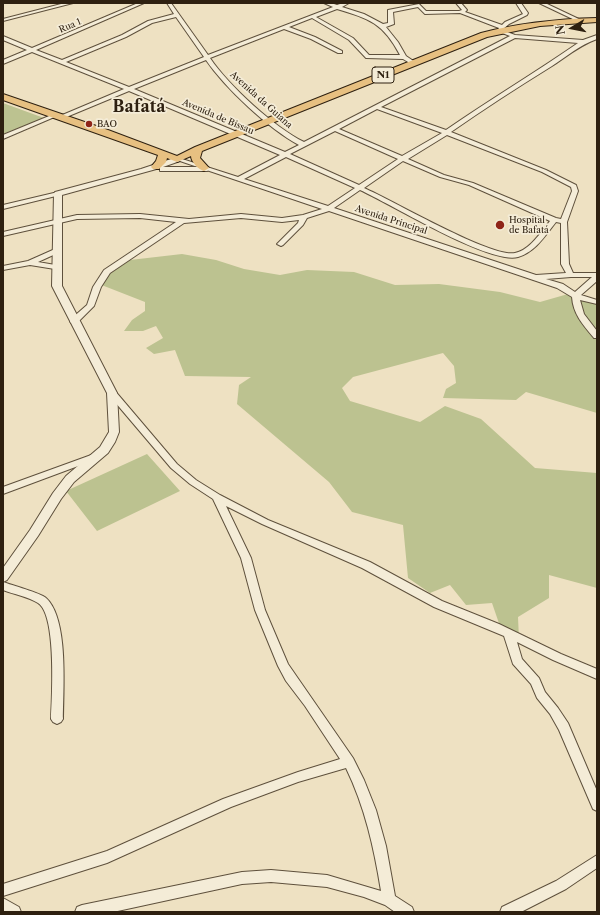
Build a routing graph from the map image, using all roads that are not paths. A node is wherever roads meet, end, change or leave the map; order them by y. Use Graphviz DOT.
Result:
graph roads {
  1 [pos="71,3"];
  2 [pos="142,3"];
  3 [pos="169,3"];
  4 [pos="326,3"];
  5 [pos="347,3"];
  6 [pos="458,3"];
  7 [pos="518,3"];
  8 [pos="541,3"];
  9 [pos="418,4"];
  10 [pos="337,7"];
  11 [pos="460,12"];
  12 [pos="178,15"];
  13 [pos="313,16"];
  14 [pos="3,20"];
  15 [pos="597,20"];
  16 [pos="581,21"];
  17 [pos="383,26"];
  18 [pos="286,28"];
  19 [pos="500,29"];
  20 [pos="514,36"];
  21 [pos="597,37"];
  22 [pos="3,38"];
  23 [pos="583,42"];
  24 [pos="33,50"];
  25 [pos="340,52"];
  26 [pos="404,57"];
  27 [pos="207,58"];
  28 [pos="3,62"];
  29 [pos="61,62"];
  30 [pos="413,63"];
  31 [pos="129,90"];
  32 [pos="3,97"];
  33 [pos="375,107"];
  34 [pos="59,116"];
  35 [pos="270,120"];
  36 [pos="335,129"];
  37 [pos="446,133"];
  38 [pos="236,134"];
  39 [pos="3,137"];
  40 [pos="304,145"];
  41 [pos="201,148"];
  42 [pos="159,152"];
  43 [pos="285,155"];
  44 [pos="404,158"];
  45 [pos="177,159"];
  46 [pos="156,167"];
  47 [pos="206,168"];
  48 [pos="144,171"];
  49 [pos="238,179"];
  50 [pos="360,188"];
  51 [pos="58,194"];
  52 [pos="3,207"];
  53 [pos="328,209"];
  54 [pos="304,217"];
  55 [pos="183,220"];
  56 [pos="554,220"];
  57 [pos="58,221"];
  58 [pos="564,222"];
  59 [pos="3,234"];
  60 [pos="280,244"];
  61 [pos="58,252"];
  62 [pos="30,263"];
  63 [pos="3,268"];
  64 [pos="58,268"];
  65 [pos="571,275"];
  66 [pos="597,276"];
  67 [pos="535,278"];
  68 [pos="576,296"];
  69 [pos="597,302"];
  70 [pos="74,322"];
  71 [pos="597,336"];
  72 [pos="112,393"];
  73 [pos="97,456"];
  74 [pos="3,490"];
  75 [pos="217,497"];
  76 [pos="3,577"];
  77 [pos="3,586"];
  78 [pos="509,634"];
  79 [pos="597,674"];
  80 [pos="57,719"];
  81 [pos="349,762"];
  82 [pos="597,805"];
  83 [pos="597,861"];
  84 [pos="3,890"];
  85 [pos="389,900"];
  86 [pos="3,904"];
  87 [pos="14,912"];
  88 [pos="82,912"];
  89 [pos="407,912"];
  90 [pos="507,912"];
  1 -- 14 [label="street"];
  2 -- 24 [label="street, Rua 1"];
  3 -- 12 [label="street, Avenida da Guiana"];
  4 -- 10 [label="street"];
  5 -- 10 [label="street"];
  6 -- 11 [label="street"];
  7 -- 19 [label="street"];
  8 -- 16 [label="street"];
  9 -- 11 [label="street"];
  9 -- 17 [label="street"];
  10 -- 13 [label="street"];
  10 -- 17 [label="street"];
  11 -- 19 [label="street"];
  12 -- 27 [label="street, Avenida da Guiana"];
  12 -- 29 [label="street"];
  13 -- 18 [label="street"];
  13 -- 26 [label="street"];
  15 -- 16 [label="main road, N1"];
  16 -- 19 [label="main road, N1"];
  17 -- 26 [label="street"];
  18 -- 25 [label="street"];
  18 -- 27 [label="street"];
  19 -- 20 [label="street"];
  19 -- 30 [label="main road, N1"];
  20 -- 23 [label="street"];
  20 -- 33 [label="street"];
  21 -- 23 [label="street"];
  22 -- 24 [label="street, Avenida de Bissau"];
  23 -- 37 [label="street"];
  24 -- 28 [label="street, Rua 1"];
  24 -- 29 [label="street, Avenida de Bissau"];
  26 -- 30 [label="street"];
  27 -- 31 [label="street"];
  27 -- 35 [label="street, Avenida da Guiana"];
  29 -- 31 [label="street, Avenida de Bissau"];
  30 -- 35 [label="main road, N1"];
  31 -- 34 [label="street"];
  31 -- 38 [label="street, Avenida de Bissau"];
  32 -- 34 [label="main road"];
  33 -- 36 [label="street"];
  33 -- 37 [label="street"];
  34 -- 39 [label="street"];
  34 -- 42 [label="main road"];
  35 -- 38 [label="main road, N1"];
  35 -- 40 [label="street, Avenida da Guiana"];
  36 -- 40 [label="street"];
  36 -- 44 [label="street"];
  37 -- 44 [label="street"];
  37 -- 58 [label="street"];
  38 -- 41 [label="main road, N1"];
  38 -- 43 [label="street, Avenida de Bissau"];
  40 -- 43 [label="street"];
  41 -- 42 [label="main road"];
  41 -- 45 [label="main road, N1"];
  41 -- 47 [label="main road"];
  42 -- 45 [label="main road"];
  42 -- 46 [label="main road"];
  43 -- 49 [label="street"];
  43 -- 50 [label="street, Avenida de Bissau"];
  44 -- 50 [label="street"];
  44 -- 56 [label="street"];
  45 -- 46 [label="street"];
  45 -- 47 [label="street, Avenida Principal"];
  46 -- 48 [label="street"];
  47 -- 48 [label="street"];
  47 -- 49 [label="street, Avenida Principal"];
  48 -- 51 [label="street"];
  49 -- 53 [label="street, Avenida Principal"];
  50 -- 53 [label="street"];
  50 -- 56 [label="street, Avenida de Bissau"];
  51 -- 52 [label="street"];
  51 -- 57 [label="street"];
  53 -- 54 [label="street"];
  53 -- 67 [label="street, Avenida Principal"];
  54 -- 55 [label="street"];
  54 -- 60 [label="street"];
  55 -- 57 [label="street"];
  55 -- 70 [label="street"];
  56 -- 58 [label="street"];
  57 -- 59 [label="street"];
  57 -- 61 [label="street"];
  58 -- 65 [label="street"];
  61 -- 62 [label="street"];
  61 -- 64 [label="street"];
  62 -- 63 [label="street"];
  62 -- 64 [label="street"];
  64 -- 70 [label="street"];
  65 -- 66 [label="street"];
  65 -- 67 [label="street"];
  66 -- 68 [label="street"];
  67 -- 68 [label="street, Avenida Principal"];
  68 -- 69 [label="street, Avenida Principal"];
  68 -- 71 [label="street"];
  70 -- 72 [label="street"];
  72 -- 73 [label="street"];
  72 -- 75 [label="street"];
  73 -- 74 [label="street"];
  73 -- 76 [label="street"];
  75 -- 78 [label="street"];
  75 -- 81 [label="street"];
  77 -- 80 [label="street"];
  78 -- 79 [label="street"];
  78 -- 82 [label="street"];
  81 -- 84 [label="street"];
  81 -- 85 [label="street"];
  83 -- 90 [label="street"];
  85 -- 88 [label="street"];
  85 -- 89 [label="street"];
  86 -- 87 [label="street"];
}
